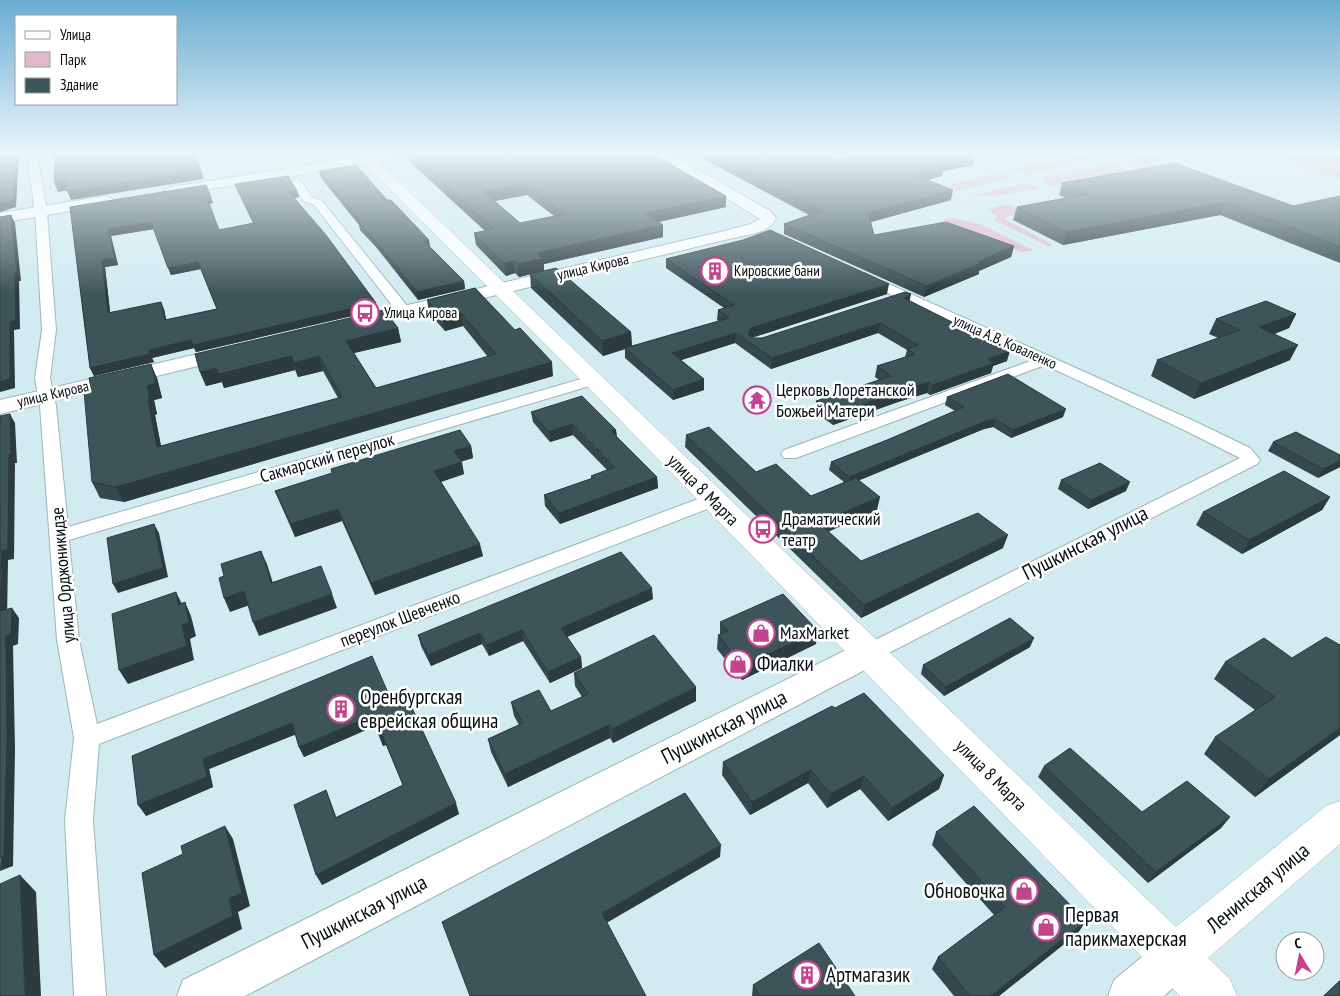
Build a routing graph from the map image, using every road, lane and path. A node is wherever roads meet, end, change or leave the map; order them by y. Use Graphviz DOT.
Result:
graph roads {
  1 [pos="38,200"];
  2 [pos="112,200"];
  3 [pos="312,200"];
  4 [pos="409,200"];
  5 [pos="741,200"];
  6 [pos="41,212"];
  7 [pos="0,218"];
  8 [pos="757,227"];
  9 [pos="774,235"];
  10 [pos="851,271"];
  11 [pos="499,289"];
  12 [pos="902,295"];
  13 [pos="884,301"];
  14 [pos="404,312"];
  15 [pos="338,327"];
  16 [pos="247,349"];
  17 [pos="1046,360"];
  18 [pos="594,380"];
  19 [pos="44,396"];
  20 [pos="0,407"];
  21 [pos="790,454"];
  22 [pos="1251,460"];
  23 [pos="714,500"];
  24 [pos="60,536"];
  25 [pos="867,654"];
  26 [pos="87,738"];
  27 [pos="1340,819"];
  28 [pos="1175,957"];
  29 [pos="90,996"];
  30 [pos="199,996"];
  31 [pos="1130,996"];
  32 [pos="1213,996"];
  1 -- 6 [label="street, улица Орджоникидзе"];
  2 -- 6 [label="main road"];
  3 -- 14 [label="street"];
  4 -- 11 [label="main road, улица 8 Марта"];
  5 -- 8 [label="main road"];
  6 -- 7 [label="main road"];
  6 -- 19 [label="street, улица Орджоникидзе"];
  8 -- 9 [label="street"];
  8 -- 11 [label="main road, улица Кирова"];
  10 -- 12 [label="street, улица А.В. Коваленко"];
  11 -- 14 [label="main road, улица Кирова"];
  11 -- 18 [label="main road, улица 8 Марта"];
  12 -- 13 [label="street"];
  12 -- 17 [label="street, улица А.В. Коваленко"];
  14 -- 15 [label="main road, улица Кирова"];
  16 -- 19 [label="main road, улица Кирова"];
  17 -- 21 [label="street"];
  17 -- 22 [label="street, улица А.В. Коваленко"];
  18 -- 23 [label="main road, улица 8 Марта"];
  18 -- 24 [label="street, Сакмарский переулок"];
  19 -- 20 [label="main road, улица Кирова"];
  19 -- 24 [label="street, улица Орджоникидзе"];
  22 -- 25 [label="street, Пушкинская улица"];
  23 -- 25 [label="main road, улица 8 Марта"];
  23 -- 26 [label="street, переулок Шевченко"];
  24 -- 26 [label="street, улица Орджоникидзе"];
  25 -- 28 [label="main road, улица 8 Марта"];
  25 -- 30 [label="main road, Пушкинская улица"];
  26 -- 29 [label="street, улица Орджоникидзе"];
  27 -- 28 [label="main road, Ленинская улица"];
  28 -- 31 [label="main road, Ленинская улица"];
  28 -- 32 [label="main road, улица 8 Марта"];
}
